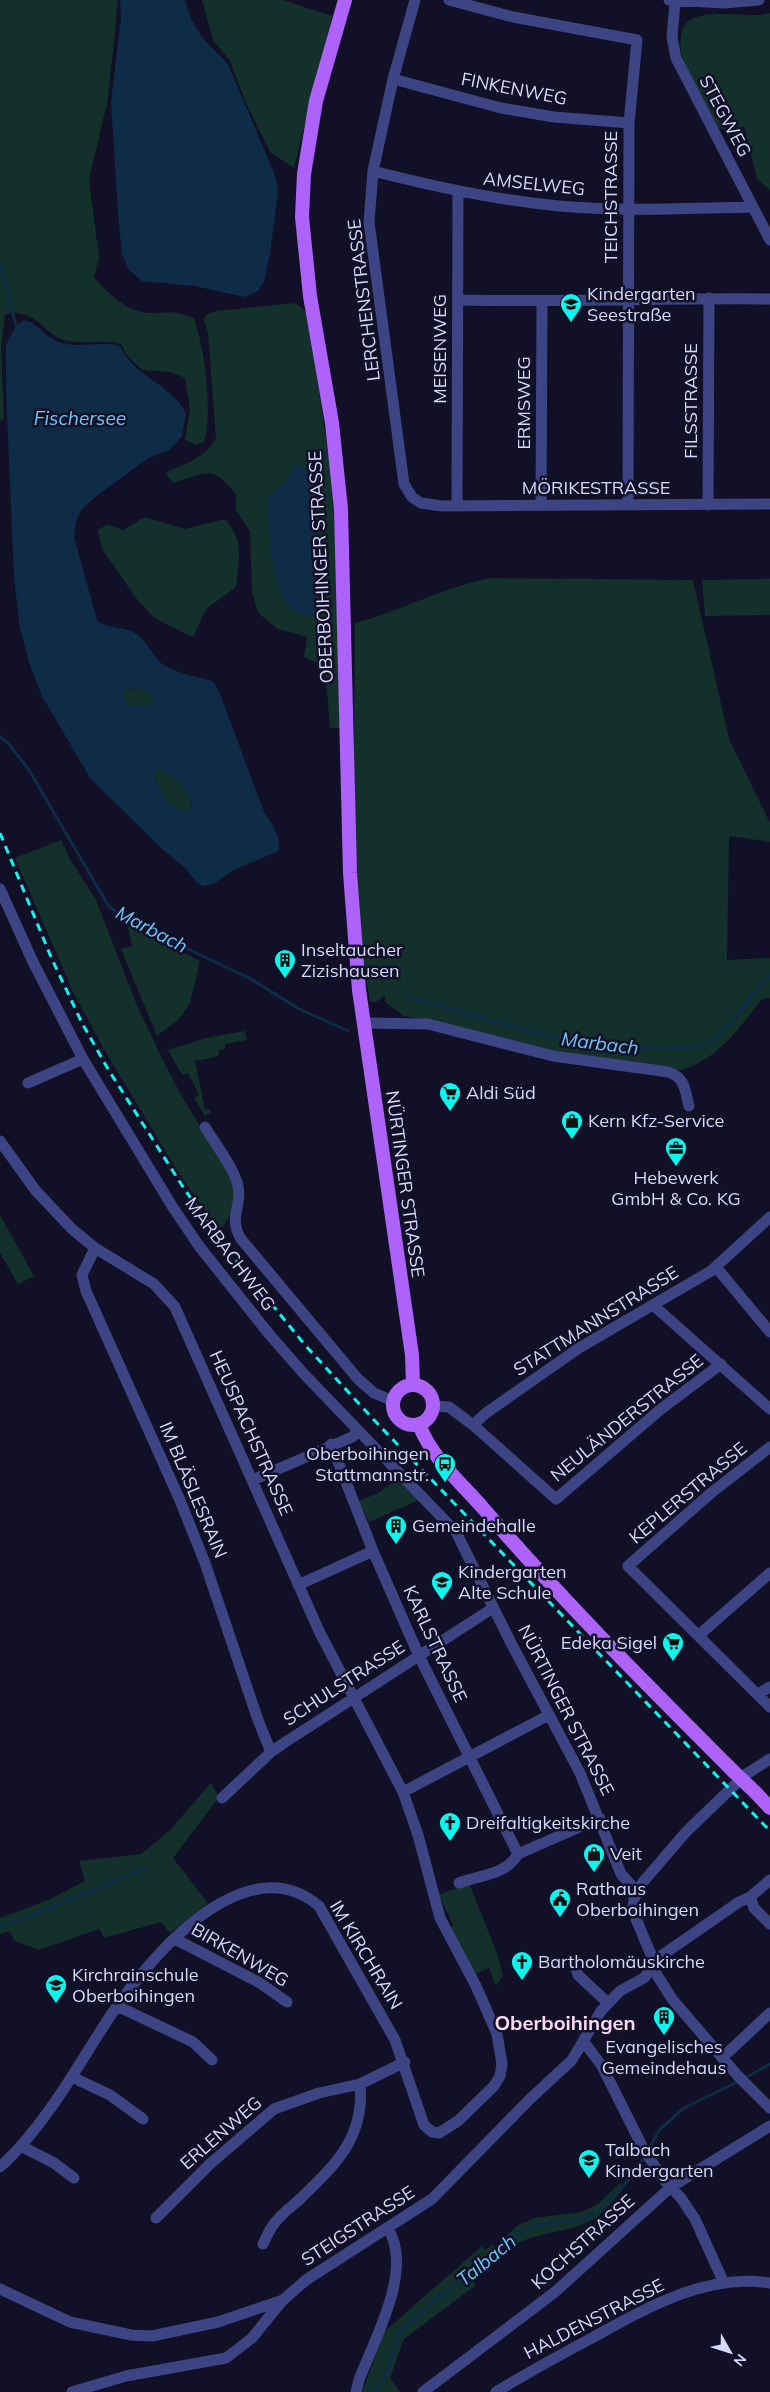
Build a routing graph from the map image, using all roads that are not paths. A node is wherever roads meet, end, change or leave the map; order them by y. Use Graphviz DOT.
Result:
graph roads {
  1 [pos="345,0"];
  2 [pos="415,0"];
  3 [pos="449,0"];
  4 [pos="759,0"];
  5 [pos="672,1"];
  6 [pos="393,79"];
  7 [pos="629,123"];
  8 [pos="373,171"];
  9 [pos="458,192"];
  10 [pos="753,207"];
  11 [pos="628,209"];
  12 [pos="770,240"];
  13 [pos="709,298"];
  14 [pos="628,299"];
  15 [pos="770,299"];
  16 [pos="458,300"];
  17 [pos="542,302"];
  18 [pos="421,503"];
  19 [pos="770,504"];
  20 [pos="541,505"];
  21 [pos="628,505"];
  22 [pos="708,505"];
  23 [pos="457,506"];
  24 [pos="0,889"];
  25 [pos="359,990"];
  26 [pos="363,1023"];
  27 [pos="83,1059"];
  28 [pos="28,1083"];
  29 [pos="689,1106"];
  30 [pos="205,1127"];
  31 [pos="0,1141"];
  32 [pos="770,1217"];
  33 [pos="95,1248"];
  34 [pos="716,1267"];
  35 [pos="654,1305"];
  36 [pos="770,1332"];
  37 [pos="721,1364"];
  38 [pos="413,1384"];
  39 [pos="393,1401"];
  40 [pos="434,1406"];
  41 [pos="770,1409"];
  42 [pos="419,1424"];
  43 [pos="473,1425"];
  44 [pos="358,1431"];
  45 [pos="331,1444"];
  46 [pos="770,1447"];
  47 [pos="253,1480"];
  48 [pos="373,1550"];
  49 [pos="770,1574"];
  50 [pos="298,1585"];
  51 [pos="491,1603"];
  52 [pos="699,1634"];
  53 [pos="419,1656"];
  54 [pos="770,1687"];
  55 [pos="758,1694"];
  56 [pos="353,1698"];
  57 [pos="770,1707"];
  58 [pos="549,1715"];
  59 [pos="271,1752"];
  60 [pos="470,1756"];
  61 [pos="770,1759"];
  62 [pos="403,1792"];
  63 [pos="222,1798"];
  64 [pos="770,1808"];
  65 [pos="600,1818"];
  66 [pos="518,1854"];
  67 [pos="770,1880"];
  68 [pos="459,1884"];
  69 [pos="638,1889"];
  70 [pos="750,1897"];
  71 [pos="770,1924"];
  72 [pos="176,1939"];
  73 [pos="574,1964"];
  74 [pos="652,1967"];
  75 [pos="287,2002"];
  76 [pos="608,2003"];
  77 [pos="117,2006"];
  78 [pos="770,2014"];
  79 [pos="584,2042"];
  80 [pos="722,2058"];
  81 [pos="212,2060"];
  82 [pos="405,2062"];
  83 [pos="72,2077"];
  84 [pos="360,2084"];
  85 [pos="770,2108"];
  86 [pos="143,2119"];
  87 [pos="770,2126"];
  88 [pos="432,2132"];
  89 [pos="21,2146"];
  90 [pos="0,2167"];
  91 [pos="74,2178"];
  92 [pos="671,2187"];
  93 [pos="156,2218"];
  94 [pos="388,2229"];
  95 [pos="263,2244"];
  96 [pos="724,2283"];
  97 [pos="770,2283"];
  98 [pos="1,2292"];
  99 [pos="283,2300"];
  100 [pos="72,2392"];
  101 [pos="356,2392"];
  102 [pos="423,2392"];
  103 [pos="496,2392"];
  1 -- 25 [label="main road, OBERBOIHINGER STRASSE"];
  2 -- 6 [label="street, LERCHENSTRASSE"];
  3 -- 7 [label="street, TEICHSTRASSE"];
  4 -- 5 [label="street"];
  5 -- 10 [label="street, STEGWEG"];
  6 -- 7 [label="street, FINKENWEG"];
  6 -- 8 [label="street, LERCHENSTRASSE"];
  7 -- 11 [label="street, TEICHSTRASSE"];
  8 -- 9 [label="street, AMSELWEG"];
  8 -- 18 [label="street, LERCHENSTRASSE"];
  9 -- 11 [label="street, AMSELWEG"];
  9 -- 16 [label="street, MEISENWEG"];
  10 -- 11 [label="street, AMSELWEG"];
  10 -- 12 [label="street, STEGWEG"];
  11 -- 14 [label="street, TEICHSTRASSE"];
  13 -- 14 [label="street"];
  13 -- 15 [label="street"];
  13 -- 22 [label="street, FILSSTRASSE"];
  14 -- 17 [label="street"];
  14 -- 21 [label="street, TEICHSTRASSE"];
  16 -- 17 [label="street"];
  16 -- 23 [label="street, MEISENWEG"];
  17 -- 20 [label="street, ERMSWEG"];
  18 -- 23 [label="street, MÖRIKESTRASSE"];
  19 -- 22 [label="street, MÖRIKESTRASSE"];
  20 -- 21 [label="street, MÖRIKESTRASSE"];
  20 -- 23 [label="street, MÖRIKESTRASSE"];
  21 -- 22 [label="street, MÖRIKESTRASSE"];
  24 -- 27 [label="street, MARBACHWEG"];
  25 -- 26 [label="main road, NÜRTINGER STRASSE"];
  26 -- 29 [label="street"];
  26 -- 38 [label="main road, NÜRTINGER STRASSE"];
  27 -- 28 [label="street"];
  27 -- 44 [label="street, MARBACHWEG"];
  30 -- 39 [label="street"];
  31 -- 33 [label="street, HEUSPACHSTRASSE"];
  32 -- 34 [label="street, STATTMANNSTRASSE"];
  33 -- 47 [label="street, HEUSPACHSTRASSE"];
  33 -- 59 [label="street, IM BLÄSLESRAIN"];
  34 -- 35 [label="street, STATTMANNSTRASSE"];
  34 -- 36 [label="street"];
  35 -- 37 [label="street"];
  35 -- 43 [label="street, STATTMANNSTRASSE"];
  37 -- 41 [label="street"];
  37 -- 43 [label="street, NEULÄNDERSTRASSE"];
  38 -- 39 [label="main road"];
  38 -- 40 [label="main road"];
  39 -- 42 [label="main road"];
  40 -- 42 [label="main road"];
  40 -- 43 [label="street"];
  42 -- 64 [label="main road, bridge"];
  44 -- 45 [label="street"];
  44 -- 51 [label="street, MARBACHWEG"];
  45 -- 47 [label="street"];
  45 -- 48 [label="street, KARLSTRASSE"];
  46 -- 52 [label="street, KEPLERSTRASSE"];
  47 -- 50 [label="street, HEUSPACHSTRASSE"];
  48 -- 50 [label="street"];
  48 -- 53 [label="street, KARLSTRASSE"];
  49 -- 52 [label="street"];
  50 -- 56 [label="street, HEUSPACHSTRASSE"];
  51 -- 53 [label="street, SCHULSTRASSE"];
  51 -- 58 [label="street, NÜRTINGER STRASSE"];
  52 -- 55 [label="street"];
  53 -- 56 [label="street, SCHULSTRASSE"];
  53 -- 60 [label="street, KARLSTRASSE"];
  54 -- 55 [label="street"];
  55 -- 57 [label="street"];
  56 -- 59 [label="street, SCHULSTRASSE"];
  56 -- 62 [label="street, HEUSPACHSTRASSE"];
  58 -- 60 [label="street"];
  58 -- 65 [label="street, NÜRTINGER STRASSE"];
  59 -- 63 [label="street, SCHULSTRASSE"];
  60 -- 62 [label="street"];
  60 -- 66 [label="street, KARLSTRASSE"];
  61 -- 69 [label="street"];
  62 -- 88 [label="street, HEUSPACHSTRASSE"];
  65 -- 66 [label="street"];
  65 -- 69 [label="street, NÜRTINGER STRASSE"];
  66 -- 68 [label="street"];
  67 -- 70 [label="street, STEIGSTRASSE"];
  69 -- 74 [label="street"];
  70 -- 71 [label="street"];
  70 -- 74 [label="street, STEIGSTRASSE"];
  72 -- 75 [label="street, BIRKENWEG"];
  72 -- 77 [label="street, IM KIRCHRAIN"];
  72 -- 82 [label="street, IM KIRCHRAIN"];
  73 -- 76 [label="street"];
  74 -- 76 [label="street, STEIGSTRASSE"];
  74 -- 80 [label="street"];
  76 -- 79 [label="street, STEIGSTRASSE"];
  77 -- 81 [label="street"];
  77 -- 83 [label="street, IM KIRCHRAIN"];
  78 -- 80 [label="street"];
  79 -- 92 [label="street"];
  79 -- 94 [label="street, STEIGSTRASSE"];
  80 -- 85 [label="street"];
  82 -- 84 [label="street, ERLENWEG"];
  82 -- 88 [label="street, IM KIRCHRAIN"];
  83 -- 86 [label="street"];
  83 -- 89 [label="street, IM KIRCHRAIN"];
  84 -- 93 [label="street, ERLENWEG"];
  84 -- 95 [label="street"];
  87 -- 92 [label="street, KOCHSTRASSE"];
  89 -- 90 [label="street, IM KIRCHRAIN"];
  89 -- 91 [label="street"];
  92 -- 96 [label="street"];
  92 -- 102 [label="street, KOCHSTRASSE"];
  94 -- 99 [label="street, STEIGSTRASSE"];
  94 -- 101 [label="street"];
  96 -- 97 [label="street, HALDENSTRASSE"];
  96 -- 103 [label="street, HALDENSTRASSE"];
  98 -- 99 [label="street, STEIGSTRASSE"];
  99 -- 100 [label="street"];
}
